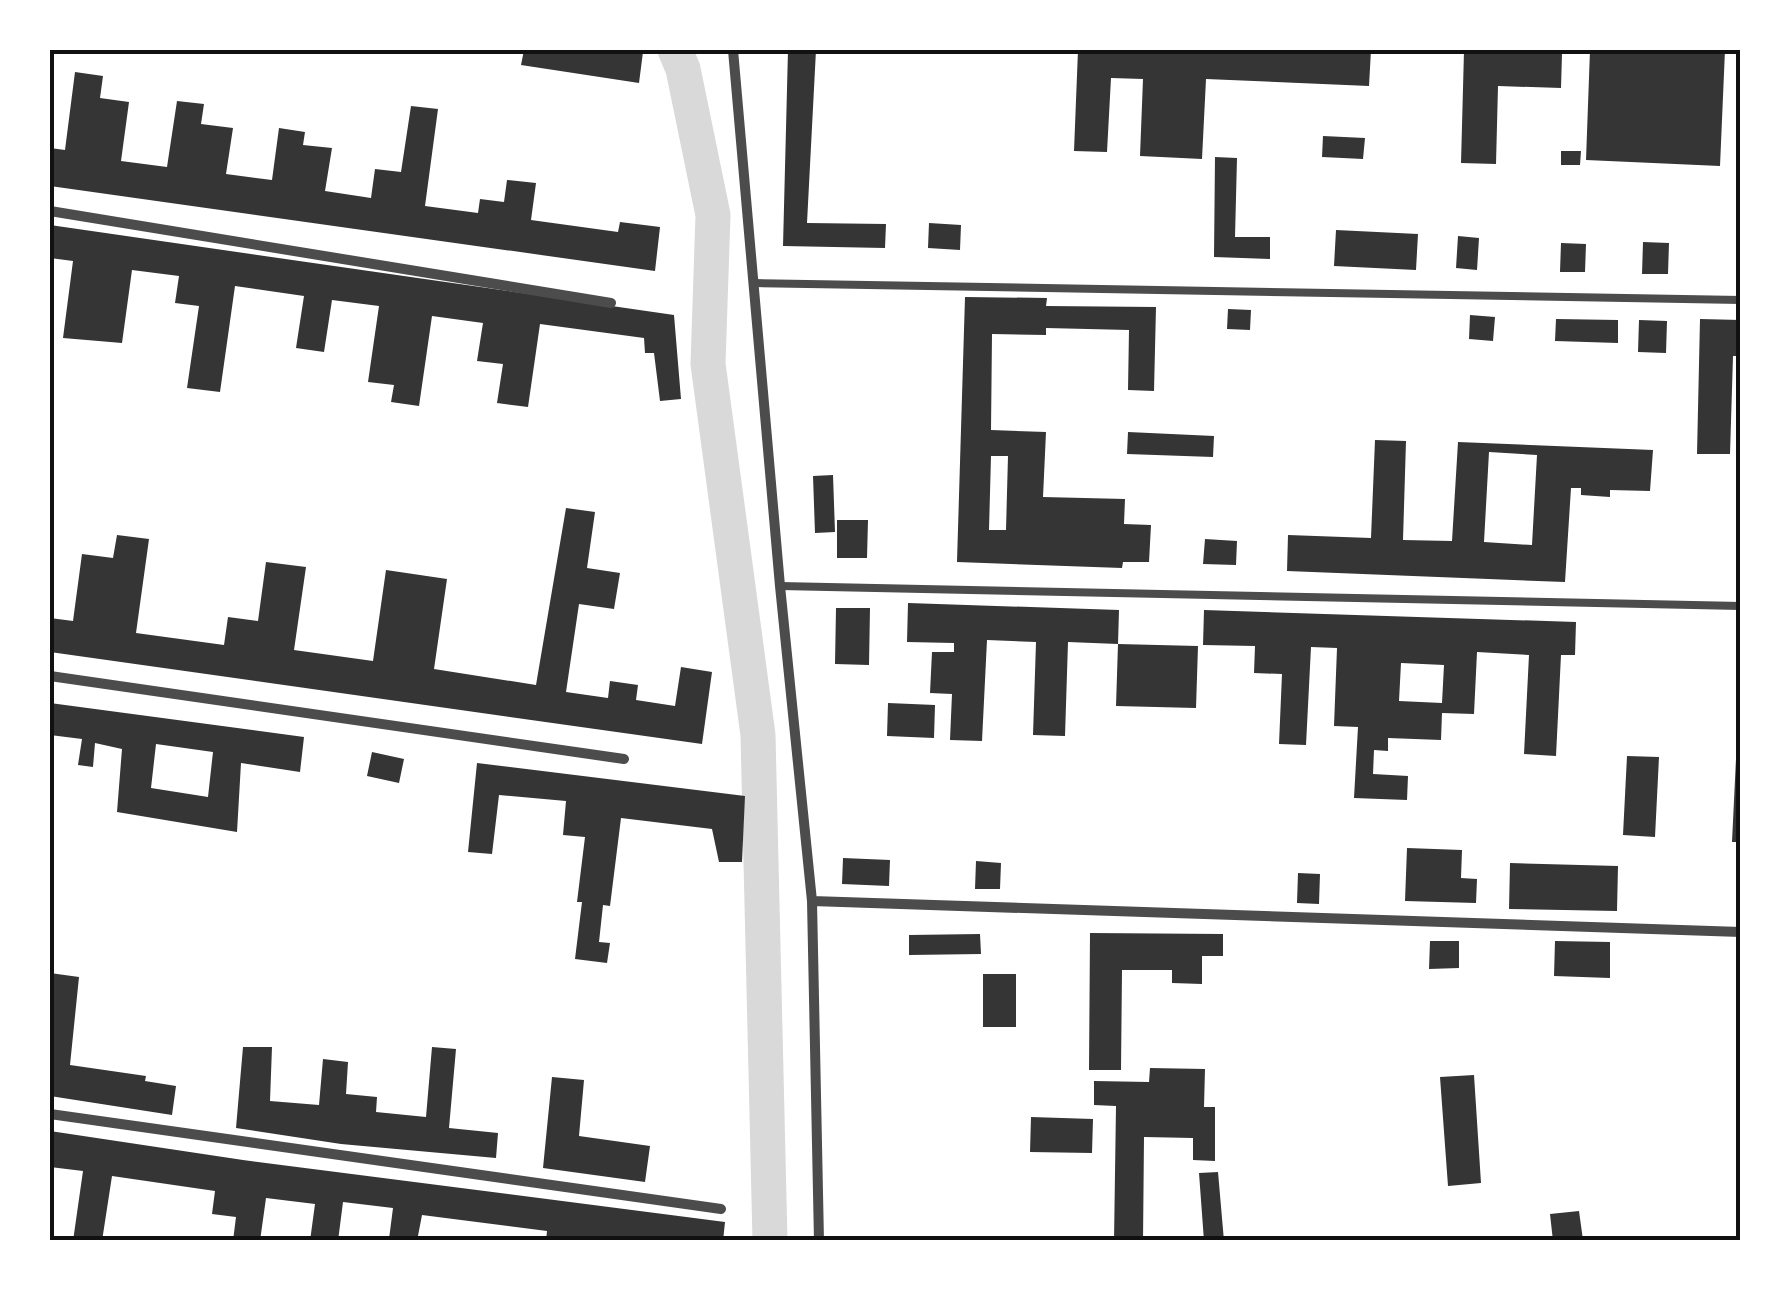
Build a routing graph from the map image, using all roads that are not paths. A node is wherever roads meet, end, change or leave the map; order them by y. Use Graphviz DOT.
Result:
graph roads {
  1 [pos="733,50"];
  2 [pos="50,211"];
  3 [pos="754,282"];
  4 [pos="1741,300"];
  5 [pos="611,302"];
  6 [pos="780,586"];
  7 [pos="1741,606"];
  8 [pos="50,676"];
  9 [pos="624,758"];
  10 [pos="812,902"];
  11 [pos="1741,932"];
  12 [pos="50,1114"];
  13 [pos="721,1209"];
  14 [pos="819,1241"];
  1 -- 3 [label="street"];
  2 -- 5 [label="street"];
  3 -- 4 [label="lane"];
  3 -- 6 [label="street"];
  6 -- 7 [label="lane"];
  6 -- 10 [label="street"];
  8 -- 9 [label="street"];
  10 -- 11 [label="street"];
  10 -- 14 [label="street"];
  12 -- 13 [label="street"];
}
